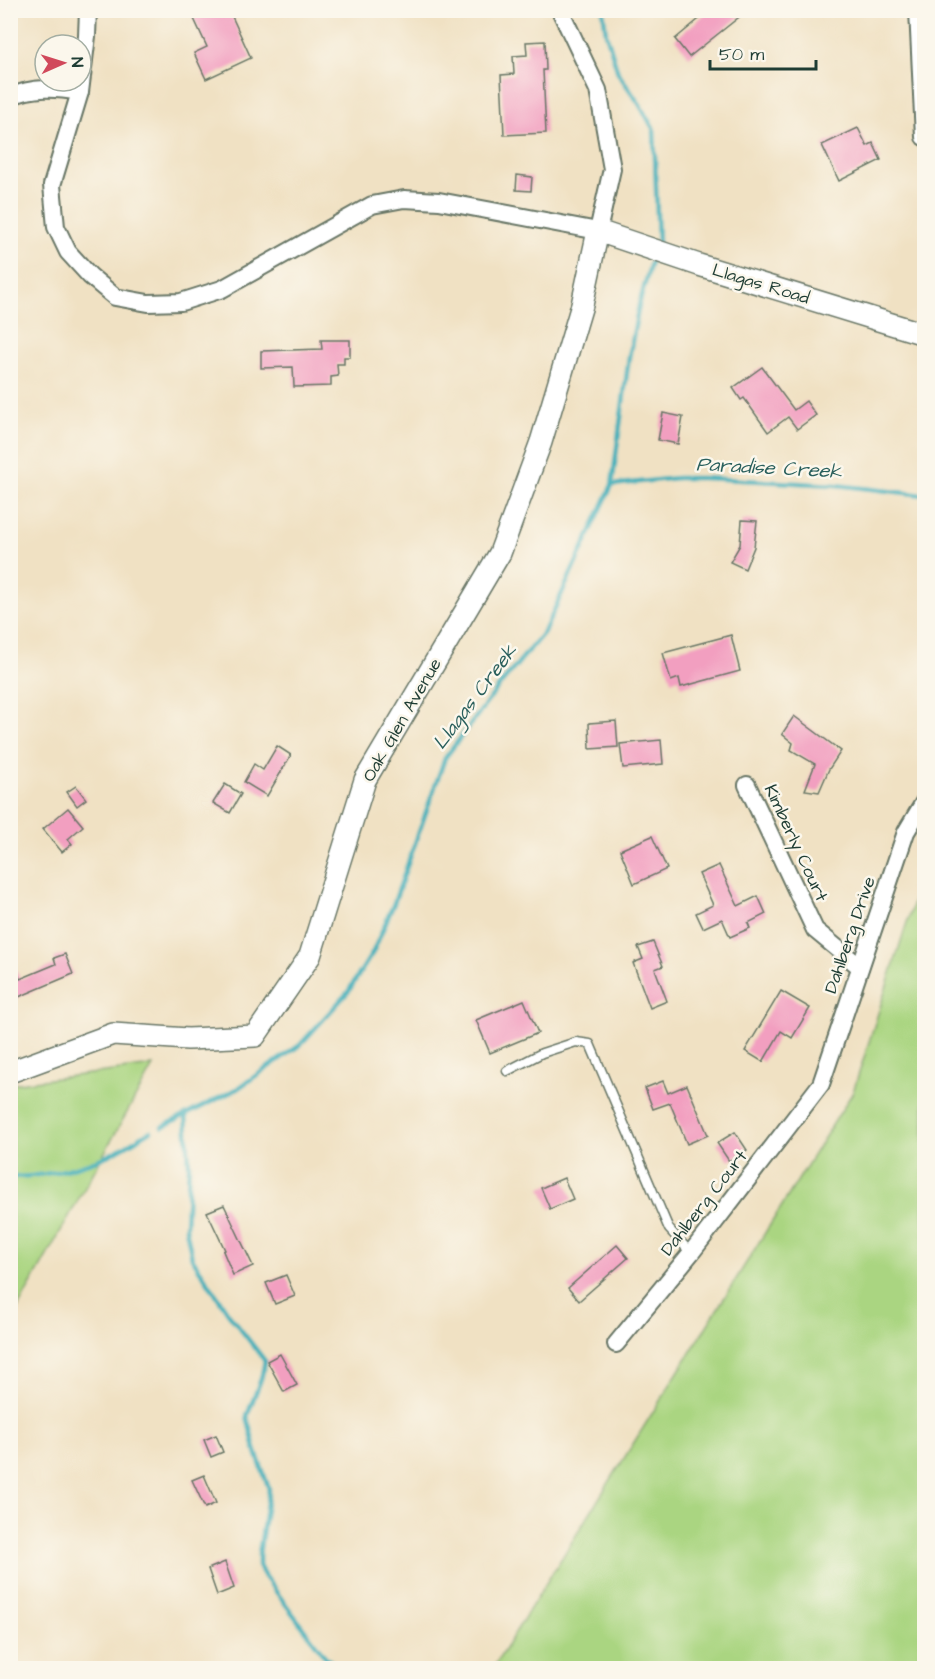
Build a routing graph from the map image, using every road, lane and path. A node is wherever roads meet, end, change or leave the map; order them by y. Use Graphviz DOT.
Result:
graph roads {
  1 [pos="88,10"];
  2 [pos="560,10"];
  3 [pos="918,10"];
  4 [pos="87,33"];
  5 [pos="33,90"];
  6 [pos="80,93"];
  7 [pos="10,97"];
  8 [pos="924,137"];
  9 [pos="598,231"];
  10 [pos="924,334"];
  11 [pos="747,785"];
  12 [pos="924,802"];
  13 [pos="860,967"];
  14 [pos="507,1071"];
  15 [pos="10,1072"];
  16 [pos="821,1084"];
  17 [pos="690,1253"];
  18 [pos="616,1344"];
  1 -- 4 [label="street"];
  2 -- 9 [label="street"];
  3 -- 8 [label="street"];
  5 -- 7 [label="street"];
  6 -- 9 [label="street"];
  9 -- 10 [label="street, Llagas Road"];
  9 -- 15 [label="street, Oak Glen Avenue"];
  11 -- 13 [label="street, Kimberly Court"];
  12 -- 13 [label="street, Dahlberg Drive"];
  13 -- 16 [label="street, Dahlberg Drive"];
  14 -- 17 [label="lane"];
  16 -- 17 [label="street, Dahlberg Court"];
  17 -- 18 [label="street, Dahlberg Court"];
}
